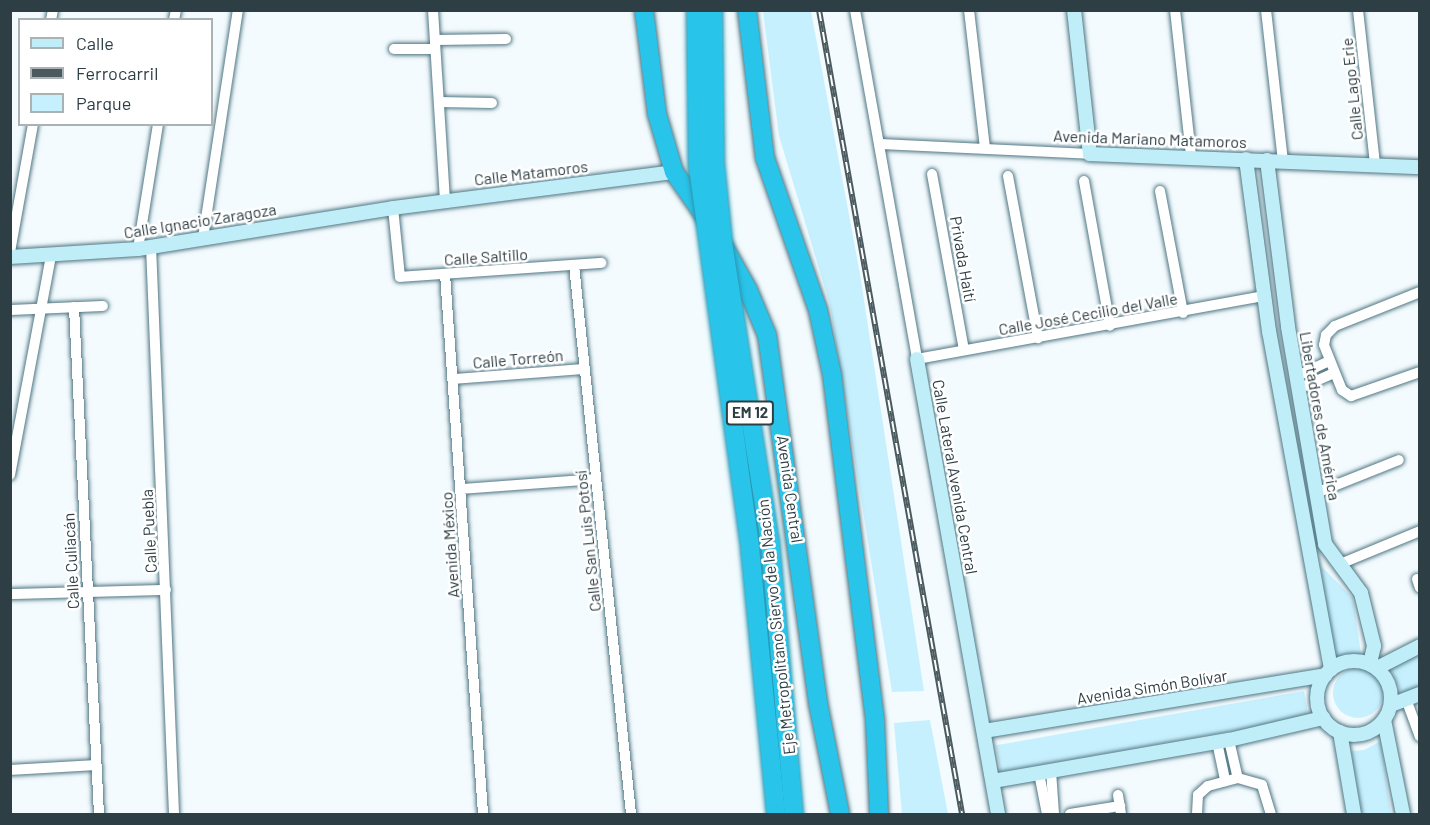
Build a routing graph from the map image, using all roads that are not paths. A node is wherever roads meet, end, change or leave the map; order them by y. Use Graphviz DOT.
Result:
graph roads {
  1 [pos="238,10"];
  2 [pos="433,10"];
  3 [pos="644,10"];
  4 [pos="696,10"];
  5 [pos="713,10"];
  6 [pos="747,10"];
  7 [pos="855,10"];
  8 [pos="969,10"];
  9 [pos="1074,10"];
  10 [pos="1175,10"];
  11 [pos="1266,10"];
  12 [pos="1358,10"];
  13 [pos="506,39"];
  14 [pos="435,44"];
  15 [pos="394,49"];
  16 [pos="439,102"];
  17 [pos="492,103"];
  18 [pos="33,126"];
  19 [pos="158,126"];
  20 [pos="880,144"];
  21 [pos="985,148"];
  22 [pos="1090,154"];
  23 [pos="1191,156"];
  24 [pos="1246,159"];
  25 [pos="1267,160"];
  26 [pos="1283,162"];
  27 [pos="1375,165"];
  28 [pos="1419,167"];
  29 [pos="674,172"];
  30 [pos="932,174"];
  31 [pos="1008,176"];
  32 [pos="1084,181"];
  33 [pos="1160,191"];
  34 [pos="445,201"];
  35 [pos="393,208"];
  36 [pos="203,238"];
  37 [pos="145,248"];
  38 [pos="10,252"];
  39 [pos="51,256"];
  40 [pos="10,257"];
  41 [pos="602,263"];
  42 [pos="574,265"];
  43 [pos="445,274"];
  44 [pos="1419,292"];
  45 [pos="1264,296"];
  46 [pos="103,306"];
  47 [pos="74,307"];
  48 [pos="42,308"];
  49 [pos="10,310"];
  50 [pos="1183,313"];
  51 [pos="1110,326"];
  52 [pos="1038,338"];
  53 [pos="964,350"];
  54 [pos="917,359"];
  55 [pos="1329,361"];
  56 [pos="585,369"];
  57 [pos="1419,372"];
  58 [pos="1334,373"];
  59 [pos="454,379"];
  60 [pos="1298,382"];
  61 [pos="1399,460"];
  62 [pos="10,475"];
  63 [pos="596,478"];
  64 [pos="461,489"];
  65 [pos="1316,493"];
  66 [pos="1419,531"];
  67 [pos="1340,564"];
  68 [pos="166,590"];
  69 [pos="87,593"];
  70 [pos="10,594"];
  71 [pos="1419,646"];
  72 [pos="1374,666"];
  73 [pos="1328,672"];
  74 [pos="1413,697"];
  75 [pos="1390,705"];
  76 [pos="1323,718"];
  77 [pos="1384,720"];
  78 [pos="984,731"];
  79 [pos="1340,732"];
  80 [pos="1419,737"];
  81 [pos="1223,741"];
  82 [pos="96,765"];
  83 [pos="10,770"];
  84 [pos="1045,772"];
  85 [pos="1238,778"];
  86 [pos="1225,781"];
  87 [pos="993,782"];
  88 [pos="1120,805"];
  89 [pos="99,814"];
  90 [pos="174,814"];
  91 [pos="483,814"];
  92 [pos="631,814"];
  93 [pos="776,814"];
  94 [pos="794,814"];
  95 [pos="840,814"];
  96 [pos="879,814"];
  97 [pos="998,814"];
  98 [pos="1047,814"];
  99 [pos="1054,814"];
  100 [pos="1070,814"];
  101 [pos="1197,814"];
  102 [pos="1270,814"];
  103 [pos="1354,814"];
  104 [pos="1402,814"];
  1 -- 36 [label="street"];
  2 -- 14 [label="street"];
  3 -- 29 [label="highway, Avenida Central"];
  4 -- 93 [label="highway, Eje Metropolitano Siervo de la Nación / EM 12, bridge"];
  5 -- 94 [label="highway, Eje Metropolitano Siervo de la Nación / EM 12, bridge"];
  6 -- 96 [label="highway"];
  7 -- 20 [label="street, Calle Lateral Avenida Central"];
  8 -- 21 [label="street"];
  9 -- 22 [label="street"];
  10 -- 23 [label="street"];
  11 -- 26 [label="street"];
  12 -- 27 [label="street, Calle Lago Erie"];
  13 -- 14 [label="street"];
  14 -- 15 [label="street"];
  14 -- 16 [label="street"];
  16 -- 17 [label="street"];
  16 -- 34 [label="street"];
  18 -- 38 [label="street"];
  19 -- 37 [label="street, Calle Puebla"];
  20 -- 21 [label="street, Avenida Mariano Matamoros"];
  20 -- 54 [label="street, Calle Lateral Avenida Central"];
  21 -- 22 [label="street, Avenida Mariano Matamoros"];
  22 -- 23 [label="street, Avenida Mariano Matamoros"];
  23 -- 24 [label="street, Avenida Mariano Matamoros"];
  24 -- 25 [label="street, Avenida Mariano Matamoros"];
  24 -- 45 [label="street"];
  25 -- 26 [label="street, Avenida Mariano Matamoros"];
  25 -- 60 [label="street, Libertadores de América"];
  26 -- 27 [label="street, Avenida Mariano Matamoros"];
  27 -- 28 [label="street, Avenida Mariano Matamoros"];
  29 -- 34 [label="street, Calle Matamoros"];
  29 -- 95 [label="highway, Avenida Central"];
  30 -- 53 [label="street, Privada Haití"];
  31 -- 52 [label="street"];
  32 -- 51 [label="street"];
  33 -- 50 [label="street"];
  34 -- 35 [label="street, Calle Matamoros"];
  35 -- 36 [label="street, Calle Ignacio Zaragoza"];
  35 -- 43 [label="street, Calle Saltillo"];
  36 -- 37 [label="street, Calle Ignacio Zaragoza"];
  37 -- 39 [label="street, Calle Ignacio Zaragoza"];
  37 -- 68 [label="street, Calle Puebla"];
  39 -- 40 [label="street, Calle Ignacio Zaragoza"];
  39 -- 48 [label="street"];
  41 -- 42 [label="street, Calle Saltillo"];
  42 -- 43 [label="street, Calle Saltillo"];
  42 -- 56 [label="street, Calle San Luis Potosí"];
  43 -- 59 [label="street, Avenida México"];
  44 -- 55 [label="street"];
  45 -- 50 [label="street, Calle José Cecilio del Valle"];
  45 -- 73 [label="street"];
  46 -- 47 [label="street"];
  47 -- 48 [label="street"];
  47 -- 69 [label="street, Calle Culiacán"];
  48 -- 49 [label="street"];
  48 -- 62 [label="street"];
  50 -- 51 [label="street, Calle José Cecilio del Valle"];
  51 -- 52 [label="street, Calle José Cecilio del Valle"];
  52 -- 53 [label="street, Calle José Cecilio del Valle"];
  53 -- 54 [label="street, Calle José Cecilio del Valle"];
  54 -- 78 [label="street, Calle Lateral Avenida Central"];
  55 -- 58 [label="street"];
  55 -- 60 [label="street"];
  56 -- 59 [label="street, Calle Torreón"];
  56 -- 63 [label="street, Calle San Luis Potosí"];
  57 -- 58 [label="street"];
  58 -- 60 [label="street"];
  59 -- 64 [label="street, Avenida México"];
  60 -- 65 [label="street, Libertadores de América"];
  61 -- 65 [label="street"];
  63 -- 64 [label="street"];
  63 -- 92 [label="street, Calle San Luis Potosí"];
  64 -- 91 [label="street, Avenida México"];
  65 -- 67 [label="street, Libertadores de América"];
  66 -- 67 [label="street"];
  67 -- 72 [label="street, Libertadores de América"];
  68 -- 69 [label="street"];
  68 -- 90 [label="street, Calle Puebla"];
  69 -- 70 [label="street"];
  69 -- 82 [label="street, Calle Culiacán"];
  71 -- 72 [label="street"];
  72 -- 73 [label="street"];
  72 -- 75 [label="street"];
  73 -- 76 [label="street"];
  73 -- 78 [label="street, Avenida Simón Bolívar"];
  74 -- 75 [label="street"];
  74 -- 80 [label="street"];
  75 -- 77 [label="street"];
  76 -- 79 [label="street"];
  76 -- 81 [label="street"];
  77 -- 79 [label="street"];
  77 -- 104 [label="street"];
  78 -- 87 [label="street, Calle Lateral Avenida Central"];
  79 -- 103 [label="street"];
  81 -- 84 [label="street"];
  81 -- 85 [label="street"];
  81 -- 86 [label="street"];
  82 -- 83 [label="street"];
  82 -- 89 [label="street, Calle Culiacán"];
  84 -- 87 [label="street"];
  84 -- 98 [label="street"];
  84 -- 99 [label="street"];
  85 -- 86 [label="street"];
  85 -- 102 [label="street"];
  86 -- 101 [label="street"];
  87 -- 97 [label="street, Calle Lateral Avenida Central"];
  88 -- 100 [label="street"];
}
